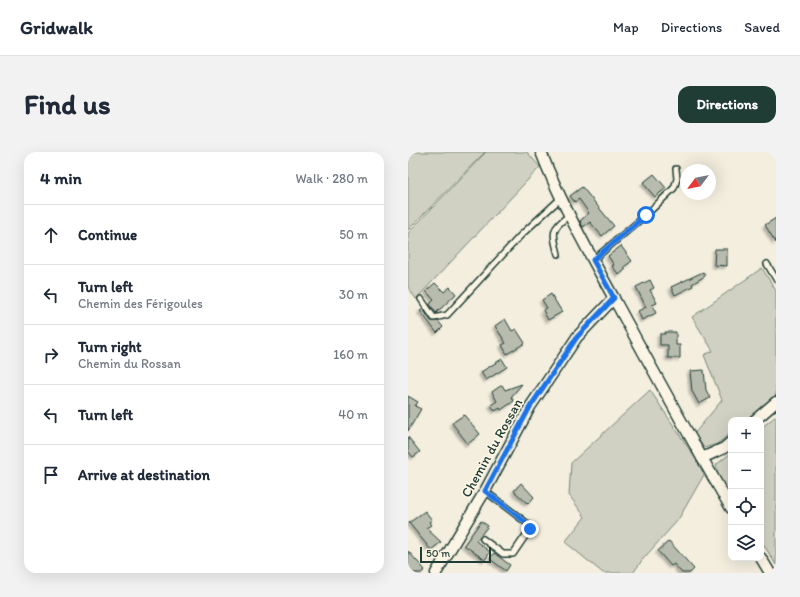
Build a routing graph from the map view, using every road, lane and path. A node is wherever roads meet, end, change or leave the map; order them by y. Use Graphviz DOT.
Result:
graph roads {
  1 [pos="541,152"];
  2 [pos="676,169"];
  3 [pos="561,198"];
  4 [pos="570,215"];
  5 [pos="558,254"];
  6 [pos="593,260"];
  7 [pos="767,264"];
  8 [pos="776,279"];
  9 [pos="614,298"];
  10 [pos="422,299"];
  11 [pos="776,402"];
  12 [pos="758,417"];
  13 [pos="728,445"];
  14 [pos="702,458"];
  15 [pos="485,491"];
  16 [pos="728,503"];
  17 [pos="483,539"];
  18 [pos="763,561"];
  19 [pos="436,573"];
  20 [pos="770,573"];
  1 -- 3 [label="street"];
  2 -- 6 [label="lane"];
  3 -- 4 [label="street"];
  3 -- 10 [label="lane"];
  4 -- 5 [label="lane"];
  4 -- 6 [label="street"];
  6 -- 9 [label="street"];
  7 -- 8 [label="lane"];
  9 -- 14 [label="street"];
  9 -- 15 [label="street, Chemin du Rossan"];
  11 -- 12 [label="street"];
  13 -- 14 [label="street"];
  14 -- 16 [label="street"];
  15 -- 17 [label="lane"];
  15 -- 19 [label="street, Chemin du Rossan"];
  18 -- 20 [label="street"];
}
